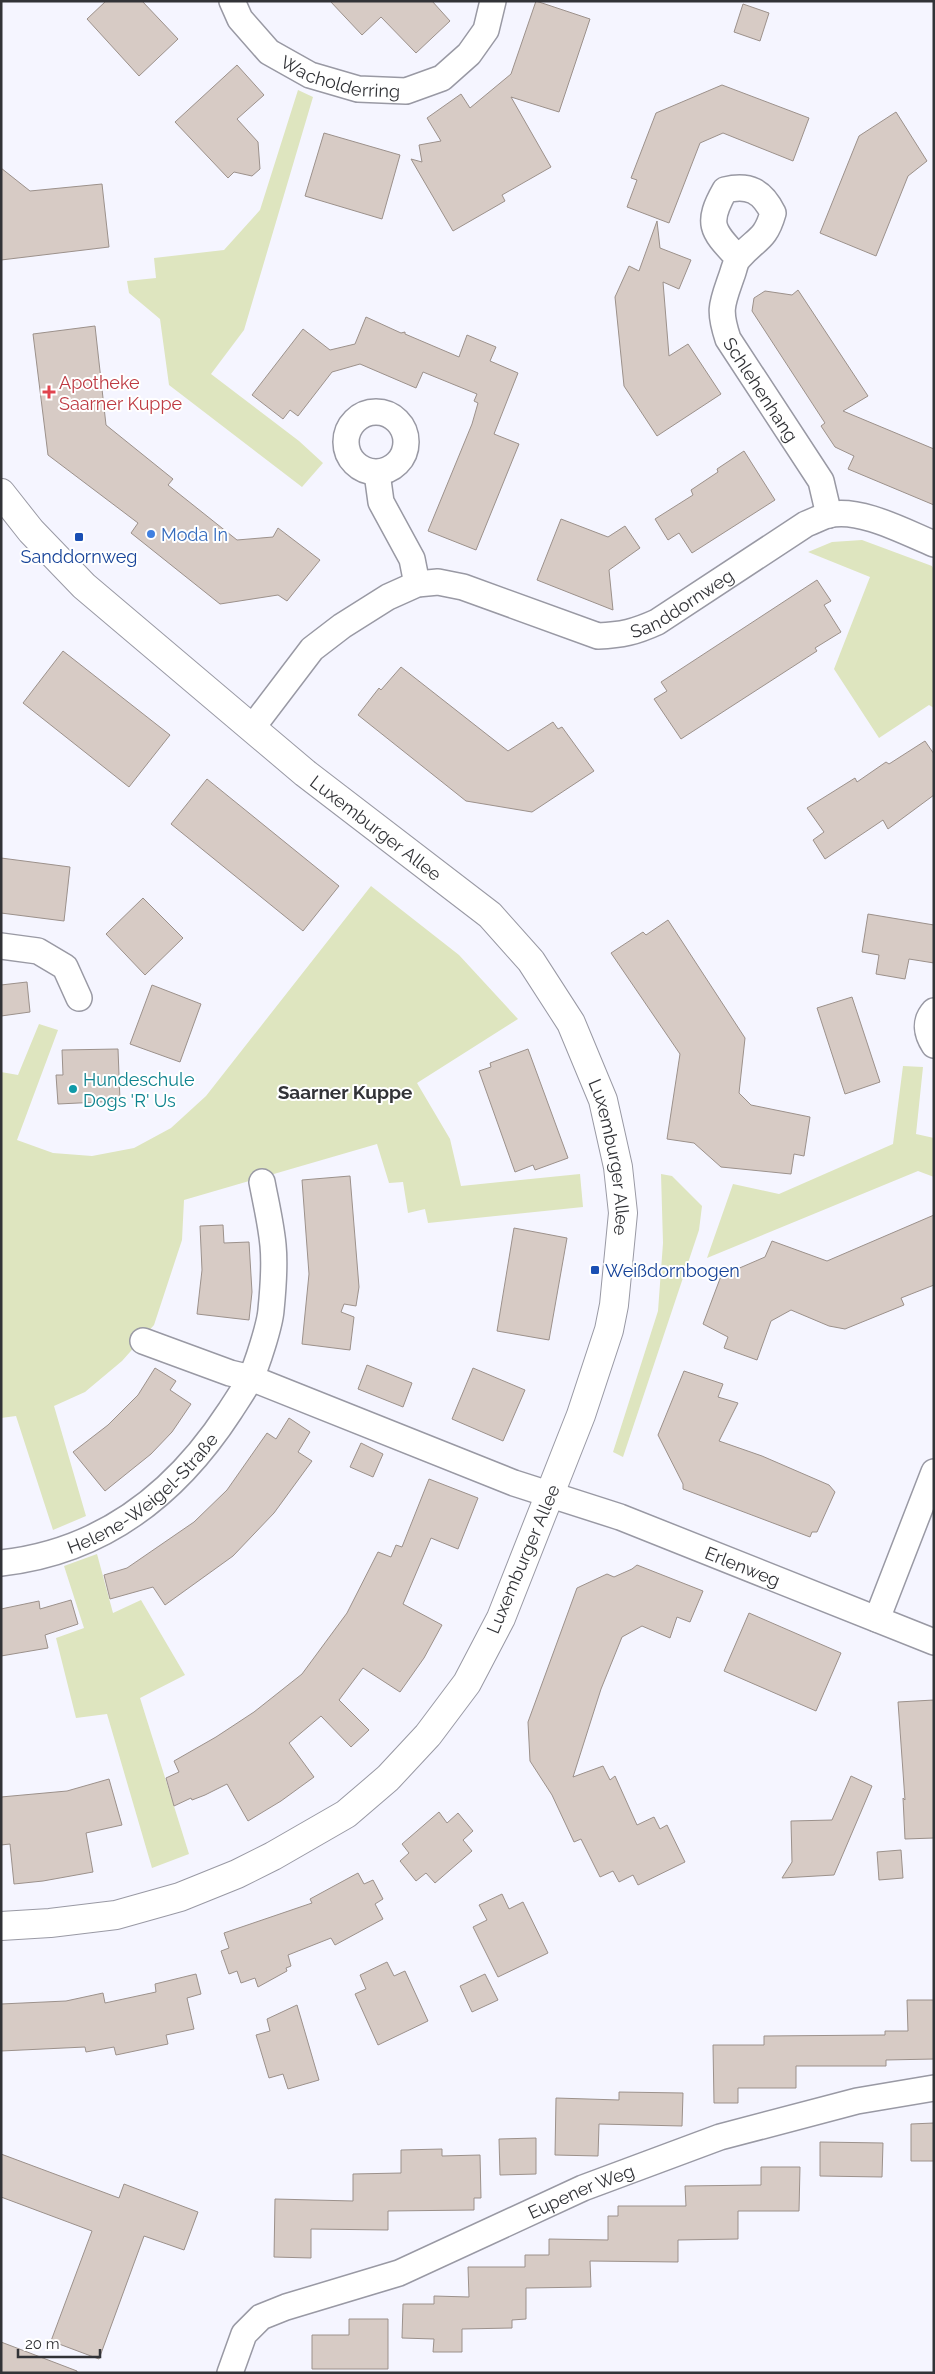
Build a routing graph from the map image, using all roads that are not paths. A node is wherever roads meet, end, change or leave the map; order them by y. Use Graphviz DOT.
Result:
graph roads {
  1 [pos="232,1"];
  2 [pos="493,1"];
  3 [pos="738,258"];
  4 [pos="377,473"];
  5 [pos="1,493"];
  6 [pos="829,515"];
  7 [pos="934,544"];
  8 [pos="417,584"];
  9 [pos="252,728"];
  10 [pos="1,946"];
  11 [pos="79,998"];
  12 [pos="934,1011"];
  13 [pos="934,1045"];
  14 [pos="262,1182"];
  15 [pos="143,1341"];
  16 [pos="251,1378"];
  17 [pos="934,1472"];
  18 [pos="551,1494"];
  19 [pos="1,1563"];
  20 [pos="877,1619"];
  21 [pos="934,1642"];
  22 [pos="1,1926"];
  23 [pos="934,2088"];
  24 [pos="230,2373"];
  1 -- 2 [label="street, Wacholderring"];
  3 -- 6 [label="street, Schlehenhang"];
  4 -- 8 [label="street"];
  5 -- 9 [label="street, Luxemburger Allee"];
  6 -- 7 [label="street, Sanddornweg"];
  6 -- 8 [label="street, Sanddornweg"];
  8 -- 9 [label="street, Sanddornweg"];
  9 -- 18 [label="street, Luxemburger Allee"];
  10 -- 11 [label="street"];
  12 -- 13 [label="street"];
  14 -- 16 [label="street, Helene-Weigel-Straße"];
  15 -- 16 [label="street"];
  16 -- 18 [label="street"];
  16 -- 19 [label="street, Helene-Weigel-Straße"];
  17 -- 20 [label="street"];
  18 -- 20 [label="street, Erlenweg"];
  18 -- 22 [label="street, Luxemburger Allee"];
  20 -- 21 [label="street, Erlenweg"];
  23 -- 24 [label="street, Eupener Weg"];
}
